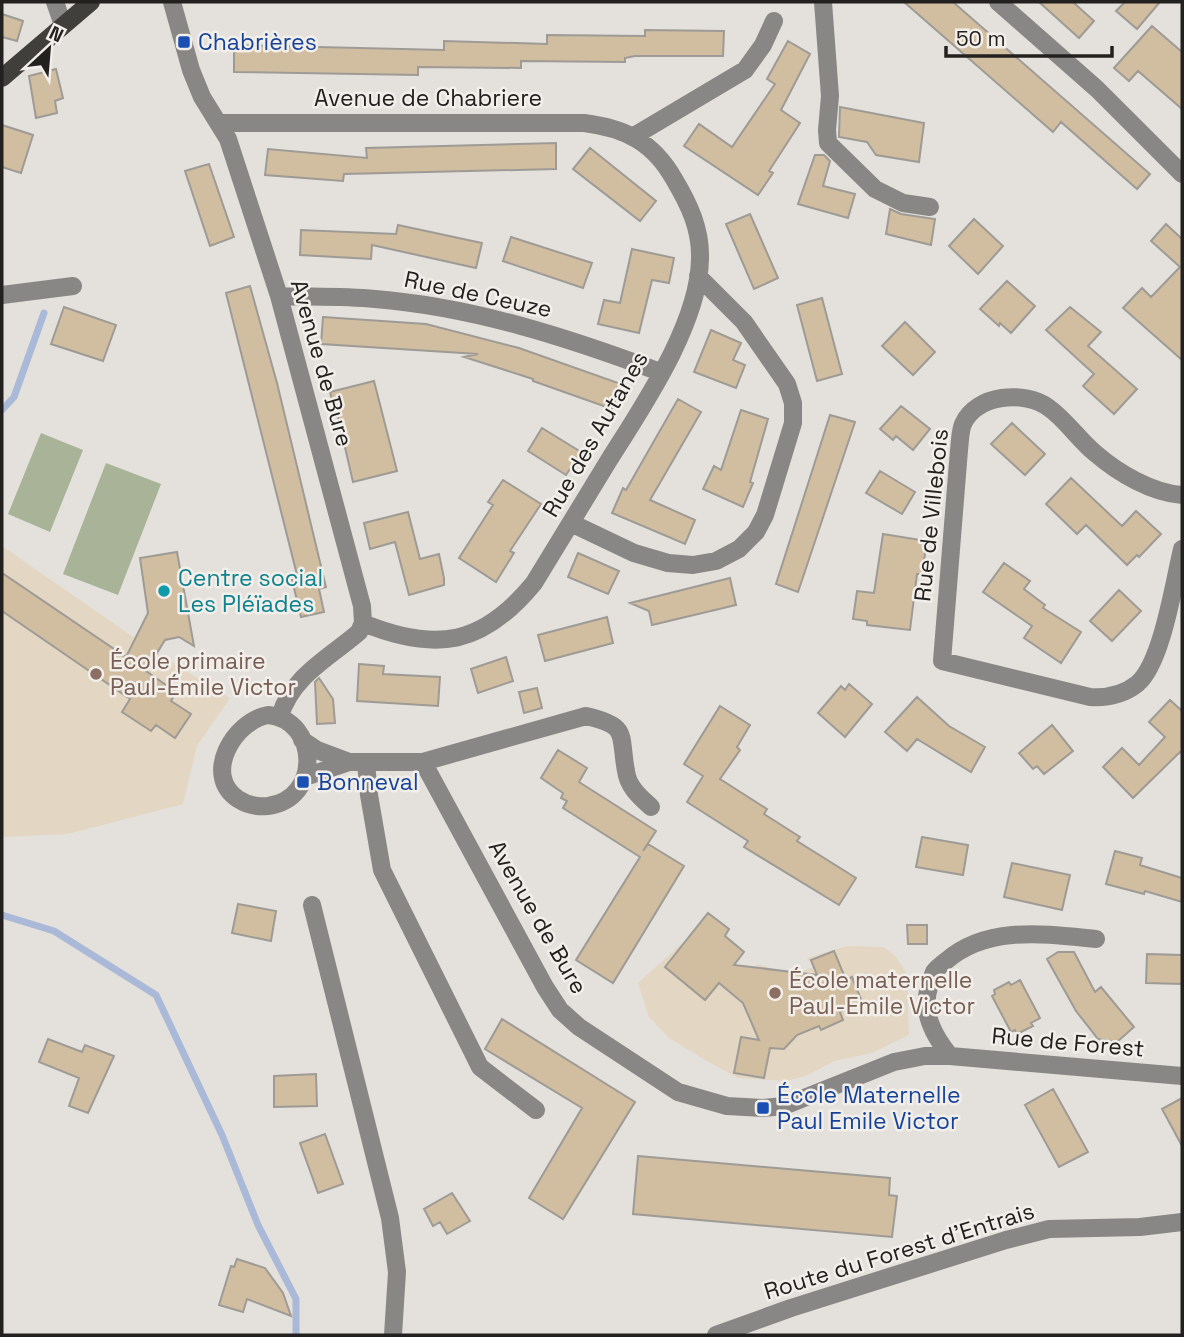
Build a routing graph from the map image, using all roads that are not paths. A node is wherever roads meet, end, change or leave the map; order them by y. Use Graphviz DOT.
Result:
graph roads {
  1 [pos="55,2"];
  2 [pos="90,2"];
  3 [pos="172,2"];
  4 [pos="823,2"];
  5 [pos="999,2"];
  6 [pos="774,21"];
  7 [pos="63,25"];
  8 [pos="2,78"];
  9 [pos="219,123"];
  10 [pos="634,136"];
  11 [pos="1182,174"];
  12 [pos="930,207"];
  13 [pos="698,276"];
  14 [pos="73,285"];
  15 [pos="2,295"];
  16 [pos="279,296"];
  17 [pos="660,372"];
  18 [pos="1182,495"];
  19 [pos="571,523"];
  20 [pos="1182,550"];
  21 [pos="363,623"];
  22 [pos="280,716"];
  23 [pos="302,740"];
  24 [pos="423,762"];
  25 [pos="358,763"];
  26 [pos="305,777"];
  27 [pos="651,807"];
  28 [pos="312,905"];
  29 [pos="1096,939"];
  30 [pos="950,1056"];
  31 [pos="1182,1076"];
  32 [pos="536,1110"];
  33 [pos="1182,1222"];
  34 [pos="393,1335"];
  35 [pos="716,1335"];
  1 -- 7 [label="street"];
  2 -- 7 [label="main road"];
  3 -- 9 [label="street, Avenue de Bure"];
  4 -- 12 [label="street"];
  5 -- 11 [label="street"];
  6 -- 10 [label="street"];
  7 -- 8 [label="main road"];
  9 -- 10 [label="street, Avenue de Chabriere"];
  9 -- 16 [label="street, Avenue de Bure"];
  10 -- 13 [label="street, Rue des Autanes"];
  13 -- 17 [label="street, Rue des Autanes"];
  13 -- 19 [label="street"];
  14 -- 15 [label="street"];
  16 -- 17 [label="street, Rue de Ceuze"];
  16 -- 21 [label="street, Avenue de Bure"];
  17 -- 19 [label="street, Rue des Autanes"];
  18 -- 20 [label="street, Rue de Villebois"];
  19 -- 21 [label="street, Rue des Autanes"];
  21 -- 22 [label="street"];
  22 -- 23 [label="street"];
  22 -- 26 [label="street"];
  23 -- 25 [label="street"];
  23 -- 26 [label="street"];
  24 -- 25 [label="street"];
  24 -- 27 [label="street"];
  24 -- 30 [label="street, Avenue de Bure"];
  25 -- 26 [label="street"];
  25 -- 32 [label="street"];
  28 -- 34 [label="street"];
  29 -- 30 [label="street"];
  30 -- 31 [label="street, Rue de Forest"];
  33 -- 35 [label="street, Route du Forest d'Entrais"];
}
